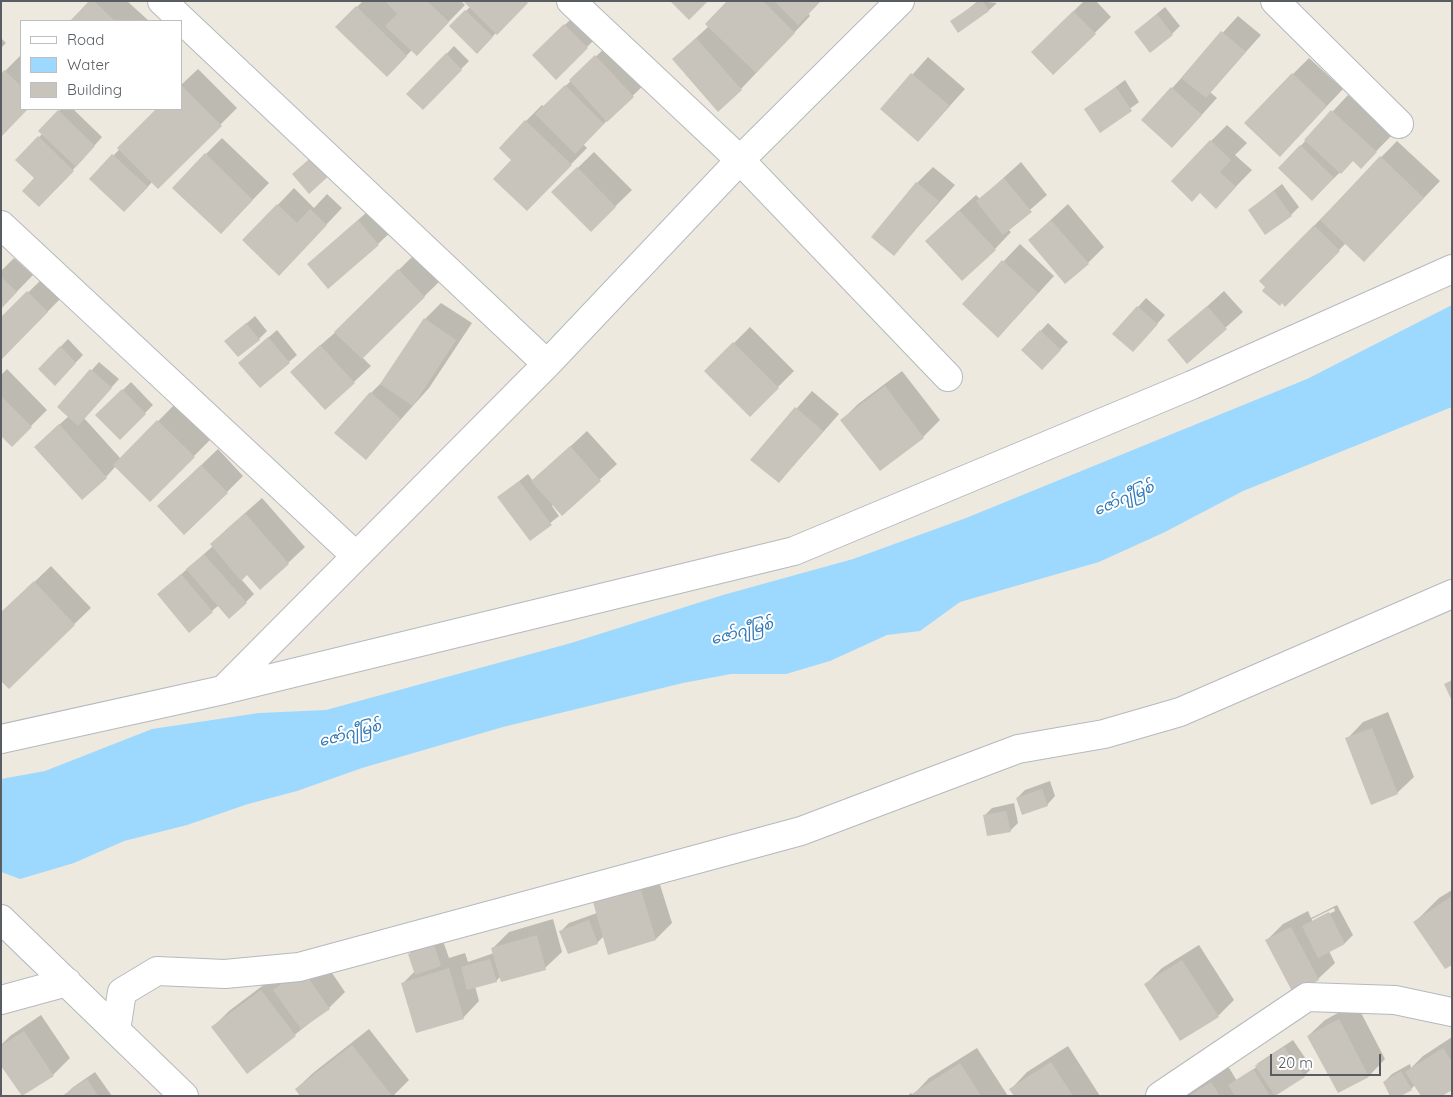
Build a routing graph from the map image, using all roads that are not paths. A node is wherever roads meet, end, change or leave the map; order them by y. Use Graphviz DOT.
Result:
graph roads {
  1 [pos="162,1"];
  2 [pos="571,1"];
  3 [pos="900,1"];
  4 [pos="1275,1"];
  5 [pos="1400,124"];
  6 [pos="740,160"];
  7 [pos="1,225"];
  8 [pos="1452,269"];
  9 [pos="547,364"];
  10 [pos="948,376"];
  11 [pos="356,556"];
  12 [pos="1452,594"];
  13 [pos="223,690"];
  14 [pos="1,739"];
  15 [pos="1,919"];
  16 [pos="67,982"];
  17 [pos="1,1000"];
  18 [pos="1452,1012"];
  19 [pos="116,1030"];
  20 [pos="184,1096"];
  21 [pos="1160,1096"];
  1 -- 9 [label="street"];
  2 -- 6 [label="street"];
  3 -- 6 [label="street"];
  4 -- 5 [label="street"];
  6 -- 9 [label="street"];
  6 -- 10 [label="street"];
  7 -- 11 [label="street"];
  8 -- 13 [label="street"];
  9 -- 11 [label="street"];
  11 -- 13 [label="street"];
  12 -- 19 [label="street"];
  13 -- 14 [label="street"];
  15 -- 16 [label="street"];
  16 -- 17 [label="street"];
  16 -- 19 [label="street"];
  18 -- 21 [label="street"];
  19 -- 20 [label="street"];
}
